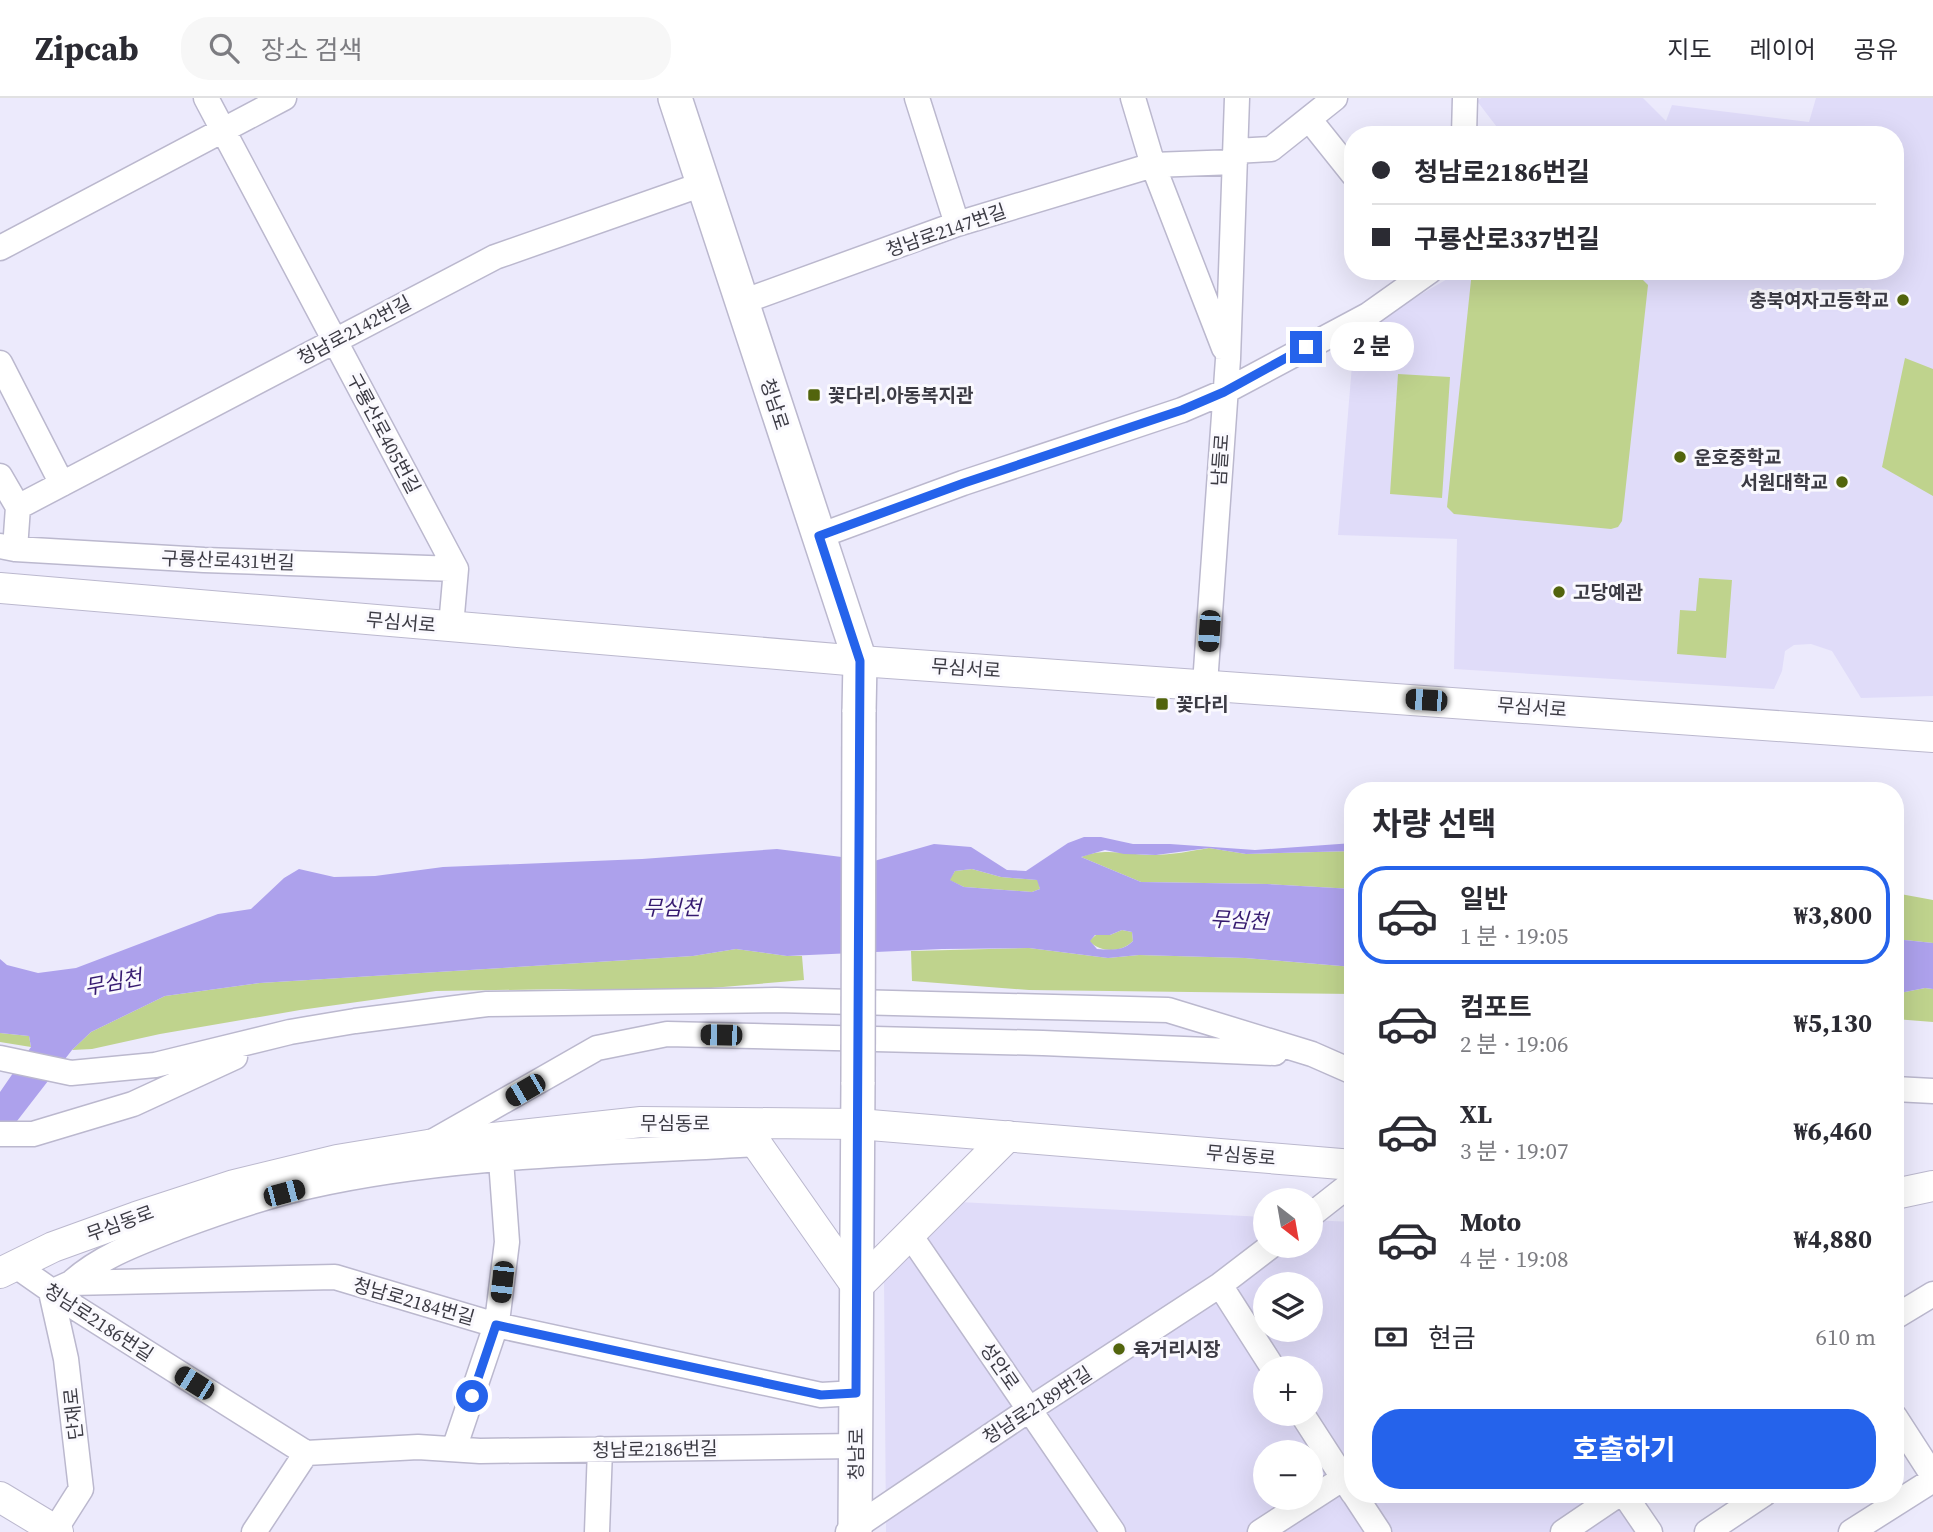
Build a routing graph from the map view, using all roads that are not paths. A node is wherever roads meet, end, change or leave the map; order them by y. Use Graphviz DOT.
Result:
graph roads {
  1 [pos="206,98"];
  2 [pos="284,98"];
  3 [pos="675,98"];
  4 [pos="916,98"];
  5 [pos="1133,98"];
  6 [pos="1237,98"];
  7 [pos="1335,98"];
  8 [pos="1465,98"];
  9 [pos="1309,119"];
  10 [pos="1464,126"];
  11 [pos="224,130"];
  12 [pos="1235,157"];
  13 [pos="1344,163"];
  14 [pos="1153,165"];
  15 [pos="703,184"];
  16 [pos="957,224"];
  17 [pos="0,248"];
  18 [pos="1417,280"];
  19 [pos="742,302"];
  20 [pos="335,340"];
  21 [pos="1228,359"];
  22 [pos="0,363"];
  23 [pos="1224,392"];
  24 [pos="0,476"];
  25 [pos="62,484"];
  26 [pos="18,507"];
  27 [pos="819,536"];
  28 [pos="7,547"];
  29 [pos="456,569"];
  30 [pos="0,588"];
  31 [pos="451,626"];
  32 [pos="860,661"];
  33 [pos="1205,684"];
  34 [pos="1933,737"];
  35 [pos="290,1032"];
  36 [pos="1312,1055"];
  37 [pos="1344,1056"];
  38 [pos="6,1059"];
  39 [pos="1344,1068"];
  40 [pos="1904,1089"];
  41 [pos="1933,1091"];
  42 [pos="858,1124"];
  43 [pos="9,1134"];
  44 [pos="750,1134"];
  45 [pos="1008,1136"];
  46 [pos="428,1145"];
  47 [pos="501,1160"];
  48 [pos="1344,1164"];
  49 [pos="1933,1186"];
  50 [pos="1344,1189"];
  51 [pos="1904,1192"];
  52 [pos="1904,1195"];
  53 [pos="1933,1197"];
  54 [pos="1323,1206"];
  55 [pos="911,1235"];
  56 [pos="1256,1258"];
  57 [pos="8,1270"];
  58 [pos="1220,1286"];
  59 [pos="857,1287"];
  60 [pos="61,1288"];
  61 [pos="1933,1294"];
  62 [pos="1904,1312"];
  63 [pos="496,1325"];
  64 [pos="1265,1356"];
  65 [pos="856,1393"];
  66 [pos="1030,1409"];
  67 [pos="1310,1426"];
  68 [pos="1904,1431"];
  69 [pos="856,1446"];
  70 [pos="454,1449"];
  71 [pos="600,1449"];
  72 [pos="306,1453"];
  73 [pos="1344,1475"];
  74 [pos="1933,1478"];
  75 [pos="1344,1489"];
  76 [pos="0,1497"];
  77 [pos="1904,1497"];
  78 [pos="1362,1503"];
  79 [pos="1608,1503"];
  80 [pos="1629,1503"];
  81 [pos="1750,1503"];
  82 [pos="1895,1503"];
  83 [pos="853,1530"];
  84 [pos="57,1531"];
  85 [pos="254,1532"];
  86 [pos="597,1532"];
  87 [pos="1113,1532"];
  88 [pos="1261,1532"];
  89 [pos="1379,1532"];
  90 [pos="1563,1532"];
  91 [pos="1650,1532"];
  92 [pos="1707,1532"];
  93 [pos="1851,1532"];
  1 -- 11 [label="street, 구룡산로405번길"];
  2 -- 11 [label="street"];
  3 -- 15 [label="main road, 청남로"];
  4 -- 16 [label="street"];
  5 -- 14 [label="street"];
  6 -- 12 [label="street, 남들로"];
  7 -- 9 [label="street"];
  8 -- 10 [label="street"];
  9 -- 12 [label="street"];
  9 -- 13 [label="street"];
  11 -- 17 [label="street"];
  11 -- 20 [label="street, 구룡산로405번길"];
  12 -- 14 [label="street, 청남로2147번길"];
  12 -- 21 [label="street, 남들로"];
  14 -- 16 [label="street, 청남로2147번길"];
  14 -- 21 [label="street"];
  15 -- 19 [label="main road, 청남로"];
  15 -- 20 [label="street, 청남로2142번길"];
  16 -- 19 [label="street, 청남로2147번길"];
  18 -- 23 [label="street"];
  19 -- 27 [label="main road, 청남로"];
  20 -- 25 [label="street, 청남로2142번길"];
  20 -- 29 [label="street, 구룡산로405번길"];
  21 -- 23 [label="street, 남들로"];
  22 -- 25 [label="street"];
  23 -- 27 [label="street"];
  23 -- 33 [label="street, 남들로"];
  24 -- 26 [label="street"];
  25 -- 26 [label="street, 청남로2142번길"];
  26 -- 28 [label="street"];
  27 -- 32 [label="main road, 청남로"];
  28 -- 29 [label="street, 구룡산로431번길"];
  29 -- 31 [label="street"];
  30 -- 31 [label="street, 무심서로"];
  31 -- 32 [label="street, 무심서로"];
  32 -- 33 [label="street, 무심서로"];
  32 -- 42 [label="main road, 청남로, bridge"];
  33 -- 34 [label="street, 무심서로"];
  35 -- 36 [label="street"];
  35 -- 38 [label="street"];
  35 -- 43 [label="street"];
  36 -- 37 [label="street"];
  36 -- 39 [label="street"];
  36 -- 46 [label="street"];
  40 -- 41 [label="street"];
  42 -- 44 [label="street, 무심동로"];
  42 -- 45 [label="street, 무심동로"];
  42 -- 59 [label="main road, 청남로"];
  44 -- 46 [label="street, 무심동로"];
  44 -- 47 [label="street, 무심동로"];
  44 -- 59 [label="street"];
  45 -- 48 [label="street, 무심동로"];
  45 -- 55 [label="street"];
  46 -- 57 [label="street, 무심동로"];
  47 -- 60 [label="street, 무심동로"];
  47 -- 63 [label="street"];
  49 -- 51 [label="street"];
  50 -- 54 [label="street"];
  52 -- 53 [label="street"];
  55 -- 59 [label="street"];
  55 -- 66 [label="street, 성안로"];
  56 -- 58 [label="street, 청남로2189번길"];
  57 -- 60 [label="street, 청남로2186번길"];
  58 -- 64 [label="street"];
  58 -- 66 [label="street, 청남로2189번길"];
  59 -- 65 [label="main road, 청남로"];
  60 -- 63 [label="street, 청남로2184번길"];
  60 -- 72 [label="street, 청남로2186번길"];
  60 -- 84 [label="street, 단재로"];
  61 -- 62 [label="street"];
  63 -- 65 [label="street, 청남로2184번길"];
  63 -- 70 [label="street"];
  65 -- 69 [label="main road, 청남로"];
  66 -- 83 [label="street, 청남로2189번길"];
  66 -- 87 [label="street, 성안로"];
  67 -- 73 [label="street"];
  68 -- 74 [label="street"];
  69 -- 71 [label="street, 청남로2186번길"];
  69 -- 83 [label="main road, 청남로"];
  70 -- 71 [label="street, 청남로2186번길"];
  70 -- 72 [label="street, 청남로2186번길"];
  71 -- 86 [label="street"];
  72 -- 85 [label="street"];
  74 -- 77 [label="street"];
  75 -- 88 [label="street"];
  76 -- 84 [label="street, 단재로"];
  78 -- 89 [label="street"];
  79 -- 90 [label="street"];
  80 -- 91 [label="street"];
  81 -- 92 [label="street"];
  82 -- 93 [label="street"];
}
